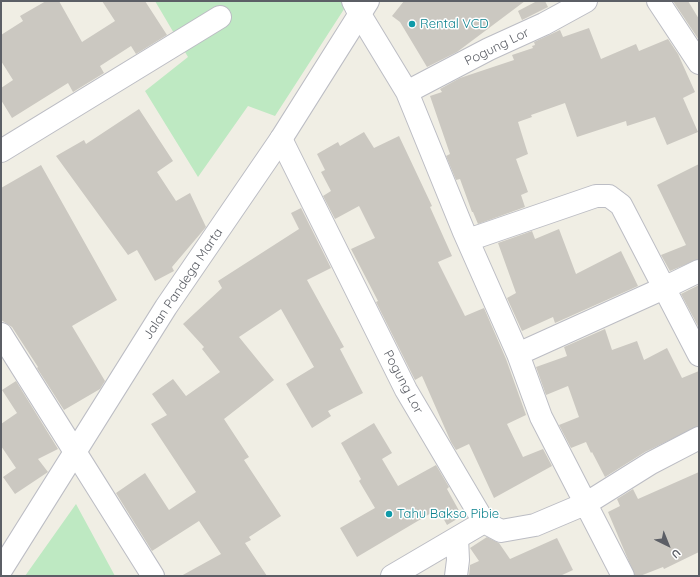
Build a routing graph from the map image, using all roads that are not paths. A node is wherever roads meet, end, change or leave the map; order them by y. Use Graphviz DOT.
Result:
graph roads {
  1 [pos="586,1"];
  2 [pos="658,1"];
  3 [pos="360,5"];
  4 [pos="220,16"];
  5 [pos="699,63"];
  6 [pos="408,92"];
  7 [pos="281,139"];
  8 [pos="1,151"];
  9 [pos="468,240"];
  10 [pos="699,271"];
  11 [pos="664,288"];
  12 [pos="1,334"];
  13 [pos="518,354"];
  14 [pos="699,355"];
  15 [pos="699,438"];
  16 [pos="74,451"];
  17 [pos="587,503"];
  18 [pos="484,522"];
  19 [pos="457,538"];
  20 [pos="1,570"];
  21 [pos="153,576"];
  22 [pos="392,576"];
  23 [pos="456,576"];
  24 [pos="624,576"];
  1 -- 6 [label="street, Pogung Lor"];
  2 -- 5 [label="street"];
  3 -- 6 [label="street"];
  3 -- 7 [label="street, Jalan Pandega Marta"];
  4 -- 8 [label="street"];
  6 -- 9 [label="street"];
  7 -- 16 [label="street, Jalan Pandega Marta"];
  7 -- 18 [label="street, Pogung Lor"];
  9 -- 11 [label="street"];
  9 -- 13 [label="street"];
  10 -- 11 [label="street"];
  11 -- 13 [label="street"];
  11 -- 14 [label="street"];
  12 -- 16 [label="street"];
  13 -- 17 [label="street"];
  15 -- 17 [label="street"];
  16 -- 20 [label="street, Jalan Pandega Marta"];
  16 -- 21 [label="street"];
  17 -- 18 [label="street"];
  17 -- 24 [label="street"];
  18 -- 19 [label="street"];
  19 -- 22 [label="street"];
  19 -- 23 [label="street"];
}
